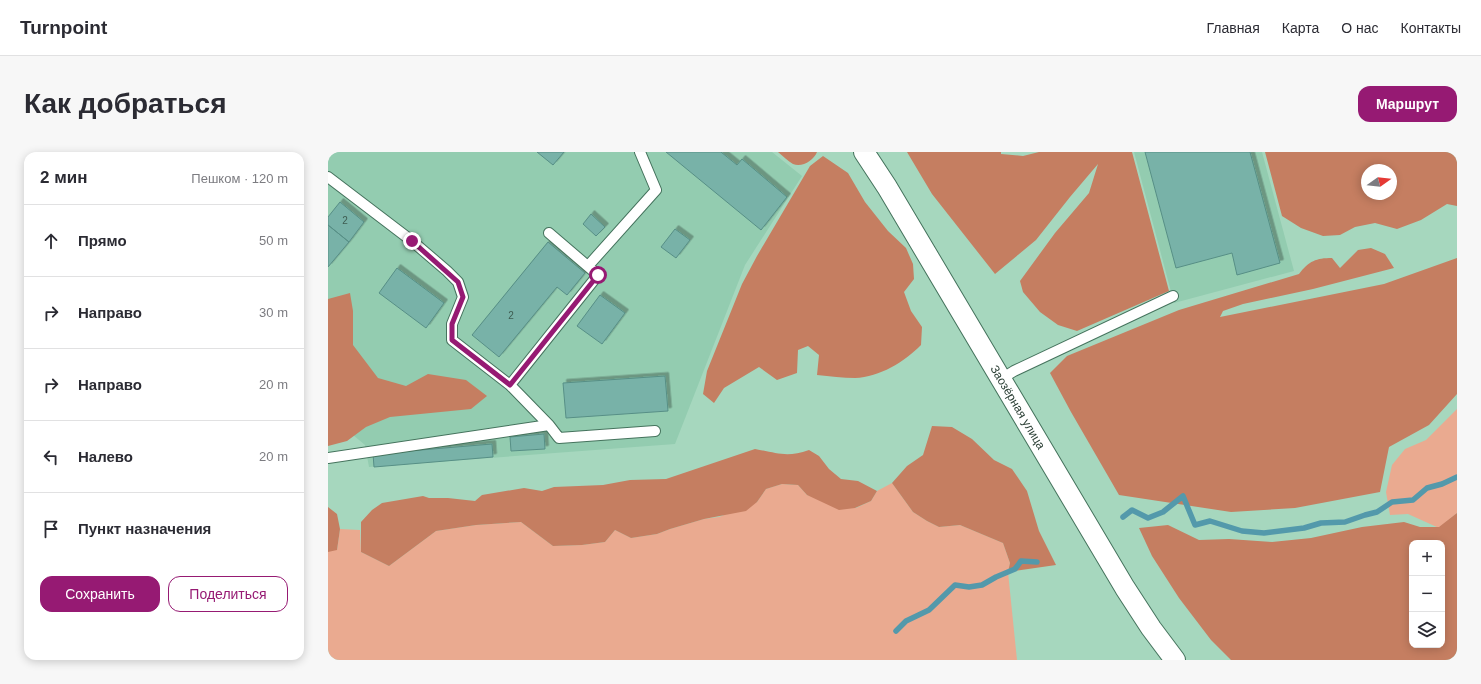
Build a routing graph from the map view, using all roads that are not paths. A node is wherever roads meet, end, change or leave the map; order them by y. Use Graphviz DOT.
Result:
graph roads {
  1 [pos="640,152"];
  2 [pos="864,152"];
  3 [pos="328,177"];
  4 [pos="549,233"];
  5 [pos="588,266"];
  6 [pos="1173,296"];
  7 [pos="1001,378"];
  8 [pos="510,385"];
  9 [pos="549,425"];
  10 [pos="655,431"];
  11 [pos="328,458"];
  12 [pos="1175,660"];
  1 -- 5 [label="lane"];
  2 -- 7 [label="street, Заозёрная улица"];
  3 -- 8 [label="lane"];
  4 -- 5 [label="lane"];
  5 -- 8 [label="lane"];
  6 -- 7 [label="lane"];
  7 -- 12 [label="street, Заозёрная улица"];
  8 -- 9 [label="lane"];
  9 -- 10 [label="lane"];
  9 -- 11 [label="lane"];
}
